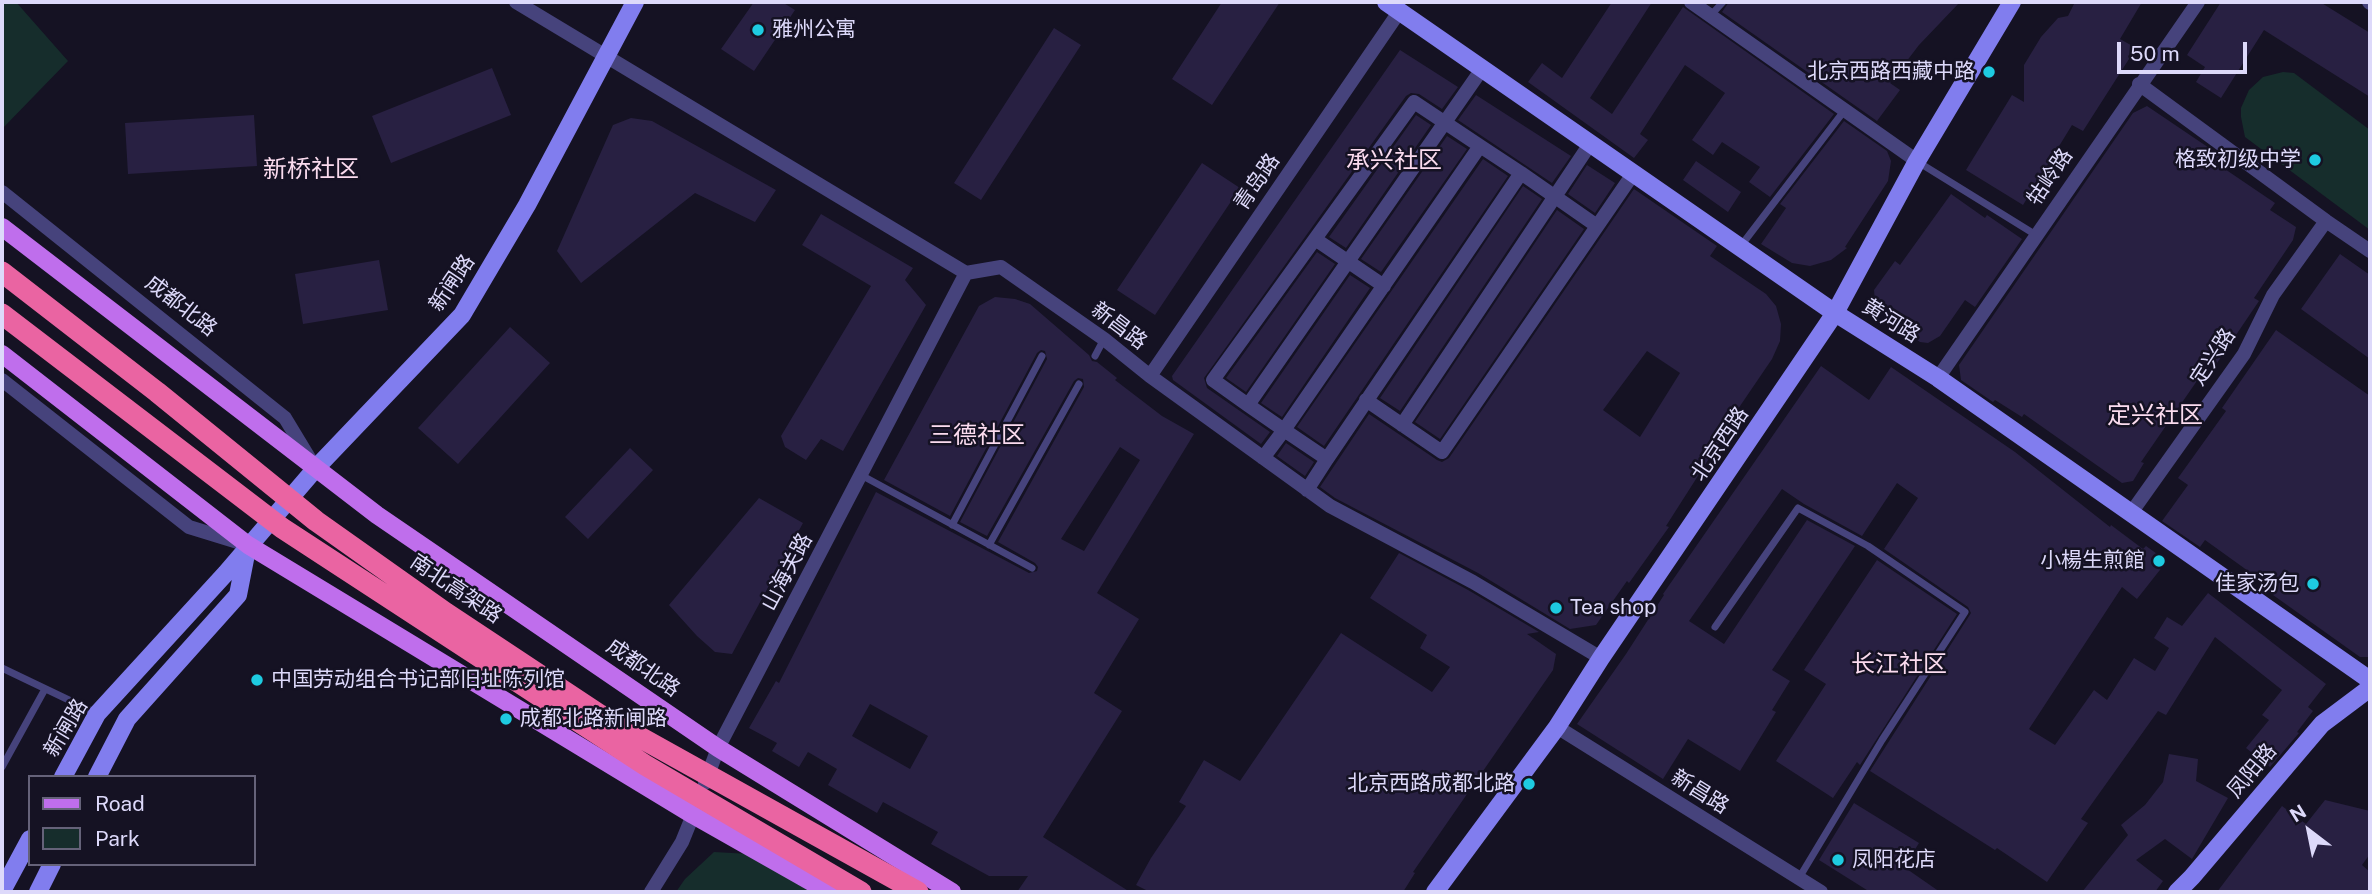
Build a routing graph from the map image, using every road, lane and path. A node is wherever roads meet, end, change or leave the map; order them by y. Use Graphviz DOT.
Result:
graph roads {
  1 [pos="516,2"];
  2 [pos="635,2"];
  3 [pos="1691,2"];
  4 [pos="1723,2"];
  5 [pos="2012,2"];
  6 [pos="2198,2"];
  7 [pos="1393,7"];
  8 [pos="1711,15"];
  9 [pos="605,55"];
  10 [pos="1482,69"];
  11 [pos="2140,84"];
  12 [pos="1844,111"];
  13 [pos="1445,121"];
  14 [pos="1590,144"];
  15 [pos="1480,146"];
  16 [pos="1917,161"];
  17 [pos="1521,173"];
  18 [pos="1633,174"];
  19 [pos="2,192"];
  20 [pos="1556,198"];
  21 [pos="2326,221"];
  22 [pos="1597,226"];
  23 [pos="2,227"];
  24 [pos="2036,235"];
  25 [pos="1314,239"];
  26 [pos="1740,247"];
  27 [pos="2370,251"];
  28 [pos="1348,261"];
  29 [pos="2,272"];
  30 [pos="966,274"];
  31 [pos="1384,286"];
  32 [pos="1835,313"];
  33 [pos="2,314"];
  34 [pos="1104,339"];
  35 [pos="2,354"];
  36 [pos="1042,356"];
  37 [pos="1095,356"];
  38 [pos="1150,376"];
  39 [pos="1938,378"];
  40 [pos="2,380"];
  41 [pos="1079,383"];
  42 [pos="1366,400"];
  43 [pos="1248,405"];
  44 [pos="1402,425"];
  45 [pos="1284,430"];
  46 [pos="1263,458"];
  47 [pos="1327,458"];
  48 [pos="316,468"];
  49 [pos="861,475"];
  50 [pos="1307,490"];
  51 [pos="2131,513"];
  52 [pos="952,525"];
  53 [pos="248,545"];
  54 [pos="989,545"];
  55 [pos="1032,568"];
  56 [pos="1715,627"];
  57 [pos="1601,658"];
  58 [pos="2,669"];
  59 [pos="2370,680"];
  60 [pos="2370,688"];
  61 [pos="46,690"];
  62 [pos="97,714"];
  63 [pos="1557,727"];
  64 [pos="719,748"];
  65 [pos="2,767"];
  66 [pos="64,775"];
  67 [pos="98,775"];
  68 [pos="693,815"];
  69 [pos="28,843"];
  70 [pos="51,866"];
  71 [pos="1811,885"];
  72 [pos="2,891"];
  73 [pos="38,892"];
  74 [pos="651,892"];
  75 [pos="829,892"];
  76 [pos="860,892"];
  77 [pos="918,892"];
  78 [pos="952,892"];
  79 [pos="1435,892"];
  80 [pos="2179,892"];
  1 -- 9 [label="street"];
  2 -- 9 [label="main road, 新闸路"];
  3 -- 8 [label="street"];
  4 -- 8 [label="lane"];
  5 -- 16 [label="main road, 北京西路"];
  6 -- 11 [label="street, 牯岭路"];
  7 -- 10 [label="main road, 黄河路"];
  7 -- 38 [label="street, 青岛路"];
  8 -- 12 [label="street"];
  9 -- 30 [label="street"];
  9 -- 48 [label="main road, 新闸路"];
  10 -- 13 [label="street"];
  10 -- 14 [label="main road, 黄河路"];
  11 -- 21 [label="street"];
  11 -- 24 [label="street, 牯岭路"];
  12 -- 16 [label="street"];
  12 -- 26 [label="lane"];
  13 -- 15 [label="street"];
  13 -- 25 [label="street"];
  13 -- 28 [label="street"];
  14 -- 18 [label="main road, 黄河路"];
  14 -- 20 [label="street"];
  15 -- 17 [label="street"];
  15 -- 31 [label="street"];
  16 -- 24 [label="lane"];
  16 -- 32 [label="main road, 北京西路"];
  17 -- 20 [label="street"];
  17 -- 42 [label="street"];
  18 -- 22 [label="street"];
  18 -- 26 [label="main road, 黄河路"];
  19 -- 48 [label="street, 成都北路"];
  20 -- 22 [label="street"];
  20 -- 44 [label="street"];
  21 -- 27 [label="street"];
  21 -- 51 [label="street, 定兴路"];
  22 -- 44 [label="street"];
  23 -- 48 [label="main road, 成都北路"];
  24 -- 39 [label="street, 牯岭路"];
  25 -- 28 [label="street"];
  25 -- 43 [label="street"];
  26 -- 32 [label="main road, 黄河路"];
  28 -- 31 [label="street"];
  28 -- 43 [label="street"];
  29 -- 77 [label="highway, 南北高架路, bridge"];
  30 -- 34 [label="street, 新昌路"];
  30 -- 49 [label="street, 山海关路"];
  31 -- 45 [label="street"];
  32 -- 39 [label="main road, 黄河路"];
  32 -- 57 [label="main road, 北京西路"];
  33 -- 76 [label="highway, 南北高架路, bridge"];
  34 -- 37 [label="lane"];
  34 -- 38 [label="street, 新昌路"];
  35 -- 53 [label="main road"];
  36 -- 52 [label="lane"];
  38 -- 46 [label="street, 新昌路"];
  39 -- 51 [label="main road, 黄河路"];
  40 -- 53 [label="street"];
  41 -- 54 [label="lane"];
  42 -- 44 [label="street"];
  42 -- 47 [label="street"];
  43 -- 45 [label="street"];
  45 -- 46 [label="street"];
  45 -- 47 [label="street"];
  46 -- 50 [label="street, 新昌路"];
  47 -- 50 [label="street"];
  48 -- 53 [label="main road, 新闸路"];
  48 -- 64 [label="main road, 成都北路"];
  49 -- 52 [label="lane"];
  49 -- 64 [label="street, 山海关路"];
  50 -- 57 [label="street, 新昌路"];
  51 -- 59 [label="main road, 黄河路"];
  52 -- 54 [label="lane"];
  53 -- 62 [label="main road, 新闸路"];
  53 -- 67 [label="main road"];
  53 -- 68 [label="main road"];
  54 -- 55 [label="lane"];
  56 -- 71 [label="lane"];
  57 -- 63 [label="main road, 北京西路"];
  58 -- 61 [label="lane"];
  60 -- 80 [label="main road, 凤阳路"];
  61 -- 62 [label="lane"];
  61 -- 65 [label="lane"];
  62 -- 66 [label="main road, 新闸路"];
  63 -- 71 [label="street, 新昌路"];
  63 -- 79 [label="main road, 北京西路"];
  64 -- 68 [label="street, 山海关路"];
  64 -- 78 [label="main road, 成都北路"];
  68 -- 74 [label="street, 山海关路"];
  68 -- 75 [label="main road"];
  69 -- 72 [label="main road"];
  70 -- 73 [label="main road"];
}
